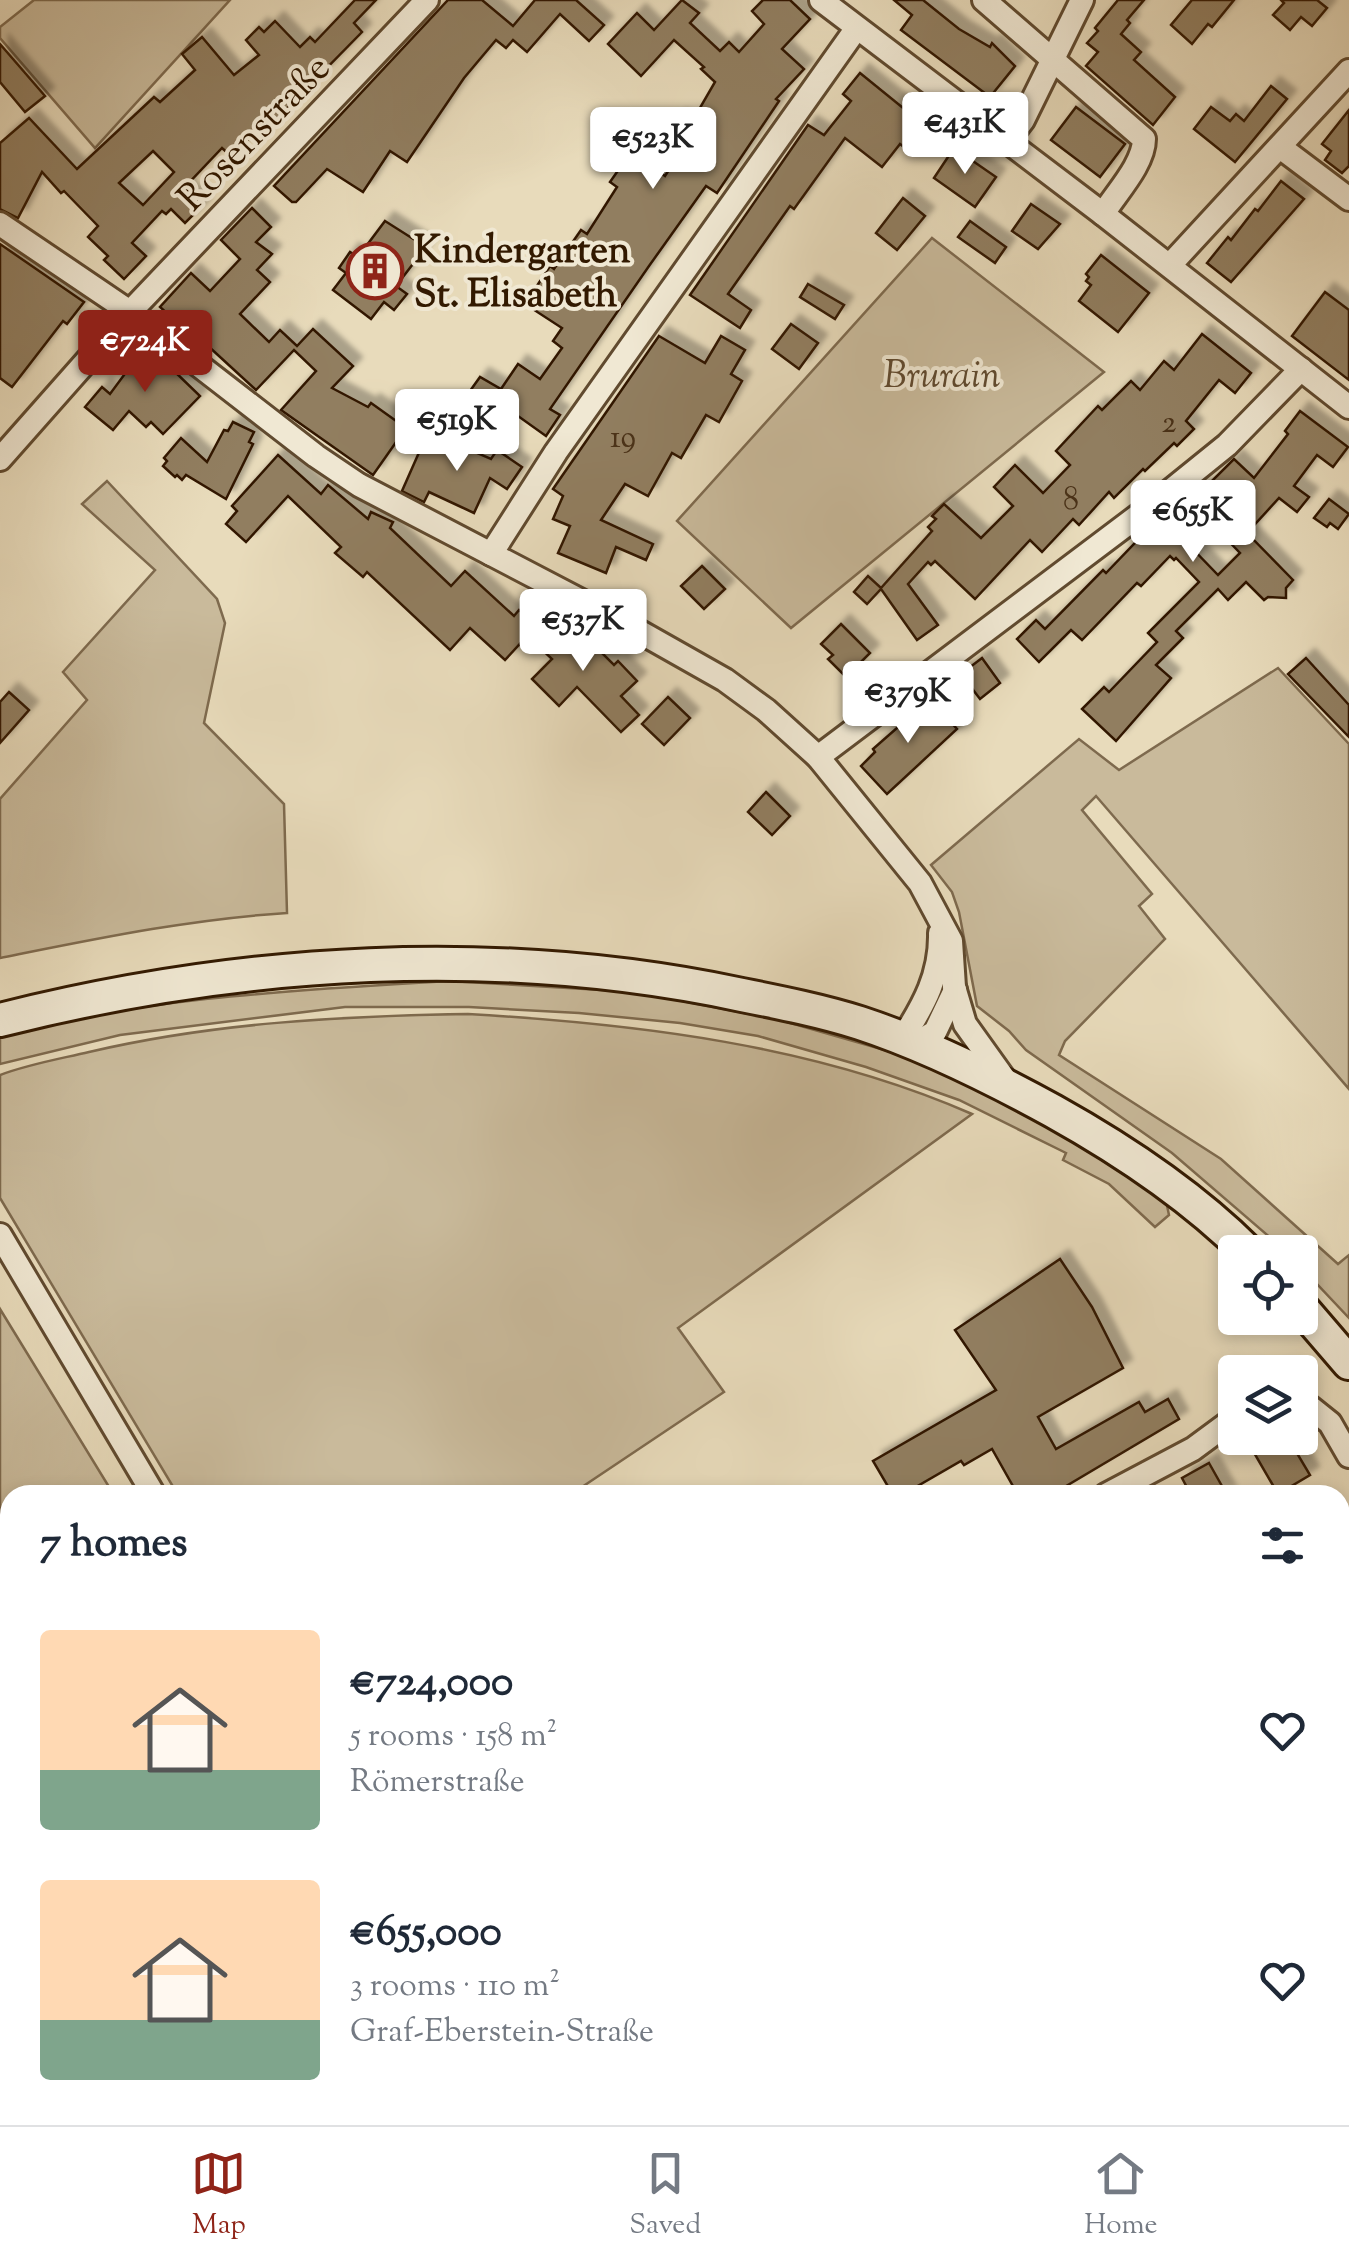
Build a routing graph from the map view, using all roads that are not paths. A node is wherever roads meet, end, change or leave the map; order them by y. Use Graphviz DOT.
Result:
graph roads {
  1 [pos="426,0"];
  2 [pos="820,0"];
  3 [pos="984,0"];
  4 [pos="1082,0"];
  5 [pos="856,29"];
  6 [pos="1052,61"];
  7 [pos="1349,71"];
  8 [pos="1007,141"];
  9 [pos="1280,147"];
  10 [pos="1349,199"];
  11 [pos="1103,214"];
  12 [pos="0,224"];
  13 [pos="1170,265"];
  14 [pos="130,312"];
  15 [pos="1301,369"];
  16 [pos="1349,407"];
  17 [pos="0,460"];
  18 [pos="491,554"];
  19 [pos="818,757"];
  20 [pos="938,914"];
  21 [pos="955,990"];
  22 [pos="0,1020"];
  23 [pos="909,1042"];
  24 [pos="1011,1088"];
  25 [pos="0,1235"];
  26 [pos="1227,1235"];
  27 [pos="1318,1327"];
  28 [pos="1349,1363"];
  29 [pos="1318,1413"];
  30 [pos="1218,1430"];
  31 [pos="1349,1456"];
  32 [pos="148,1485"];
  33 [pos="1125,1485"];
  1 -- 14 [label="street, Rosenstraße"];
  2 -- 5 [label="street"];
  3 -- 6 [label="street"];
  4 -- 6 [label="street"];
  5 -- 8 [label="street"];
  5 -- 18 [label="street"];
  6 -- 8 [label="street"];
  6 -- 11 [label="street"];
  7 -- 9 [label="street"];
  8 -- 11 [label="street"];
  9 -- 10 [label="street"];
  9 -- 13 [label="street"];
  11 -- 13 [label="street"];
  12 -- 14 [label="street"];
  13 -- 15 [label="street"];
  14 -- 17 [label="street, Rosenstraße"];
  14 -- 18 [label="street"];
  15 -- 16 [label="street"];
  15 -- 19 [label="street"];
  18 -- 19 [label="street"];
  19 -- 20 [label="street"];
  20 -- 21 [label="street"];
  20 -- 23 [label="street"];
  21 -- 23 [label="street"];
  21 -- 24 [label="street"];
  22 -- 23 [label="main road"];
  23 -- 24 [label="main road"];
  24 -- 26 [label="main road"];
  25 -- 32 [label="street"];
  27 -- 28 [label="main road"];
  29 -- 31 [label="street"];
  30 -- 33 [label="street"];
}
